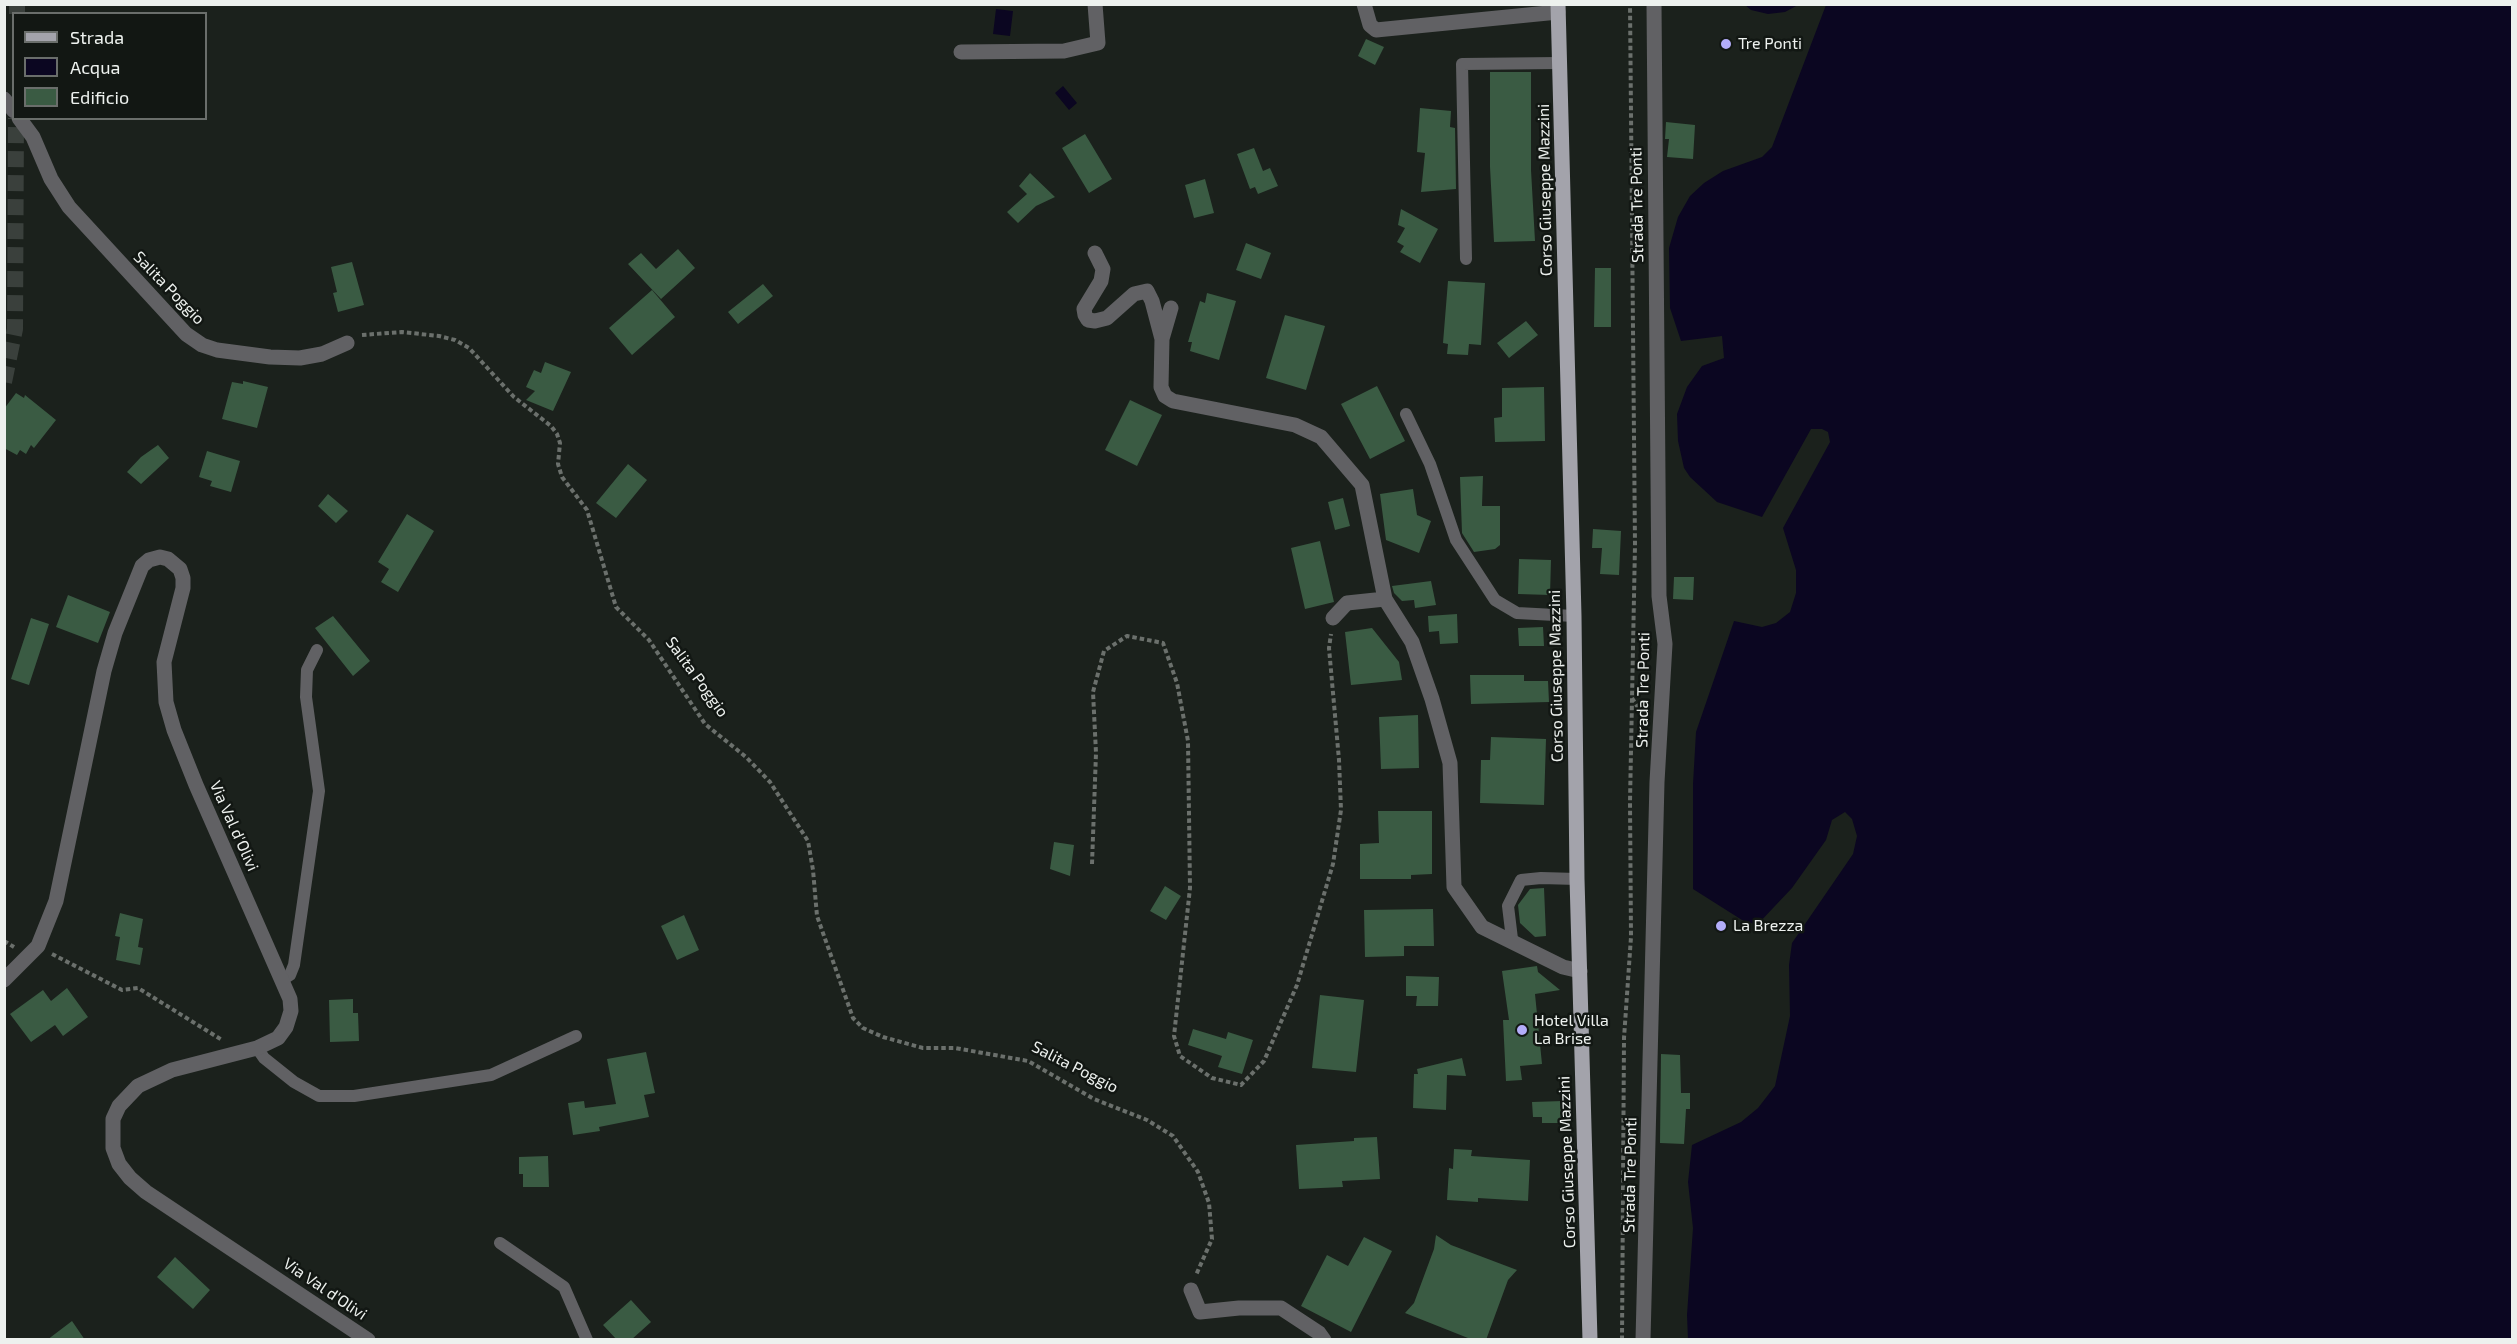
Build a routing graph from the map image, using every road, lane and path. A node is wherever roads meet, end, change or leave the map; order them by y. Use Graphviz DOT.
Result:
graph roads {
  1 [pos="1095,4"];
  2 [pos="1364,4"];
  3 [pos="1630,4"];
  4 [pos="1654,4"];
  5 [pos="1558,8"];
  6 [pos="961,52"];
  7 [pos="1559,63"];
  8 [pos="20,120"];
  9 [pos="1095,253"];
  10 [pos="1466,259"];
  11 [pos="1171,308"];
  12 [pos="1162,339"];
  13 [pos="347,343"];
  14 [pos="1406,414"];
  15 [pos="1385,599"];
  16 [pos="1574,615"];
  17 [pos="1333,618"];
  18 [pos="317,650"];
  19 [pos="1092,864"];
  20 [pos="1577,879"];
  21 [pos="1512,939"];
  22 [pos="38,946"];
  23 [pos="1580,971"];
  24 [pos="4,980"];
  25 [pos="282,980"];
  26 [pos="576,1036"];
  27 [pos="257,1048"];
  28 [pos="242,1052"];
  29 [pos="500,1243"];
  30 [pos="1191,1290"];
  31 [pos="368,1340"];
  32 [pos="586,1340"];
  33 [pos="1324,1340"];
  34 [pos="1590,1340"];
  35 [pos="1622,1340"];
  36 [pos="1643,1340"];
  1 -- 6 [label="street"];
  2 -- 5 [label="street, Corso Giuseppe Mazzini"];
  3 -- 35 [label="path"];
  4 -- 36 [label="street, Strada Tre Ponti"];
  5 -- 7 [label="main road, Corso Giuseppe Mazzini"];
  7 -- 10 [label="lane"];
  7 -- 16 [label="main road, Corso Giuseppe Mazzini"];
  8 -- 13 [label="street, Salita Poggio"];
  9 -- 12 [label="street"];
  11 -- 12 [label="street"];
  12 -- 15 [label="street"];
  13 -- 30 [label="path, Salita Poggio"];
  14 -- 16 [label="lane"];
  15 -- 17 [label="street"];
  15 -- 21 [label="street"];
  16 -- 20 [label="main road, Corso Giuseppe Mazzini"];
  17 -- 19 [label="path"];
  18 -- 25 [label="lane"];
  20 -- 21 [label="lane"];
  20 -- 23 [label="main road, Corso Giuseppe Mazzini"];
  21 -- 23 [label="street"];
  22 -- 24 [label="street, Via Val d'Olivi"];
  22 -- 25 [label="street, Via Val d'Olivi"];
  22 -- 28 [label="path"];
  23 -- 34 [label="main road, Corso Giuseppe Mazzini"];
  25 -- 27 [label="street, Via Val d'Olivi"];
  26 -- 27 [label="lane"];
  27 -- 28 [label="street, Via Val d'Olivi"];
  28 -- 31 [label="street, Via Val d'Olivi"];
  29 -- 32 [label="lane"];
  30 -- 33 [label="street"];
}
